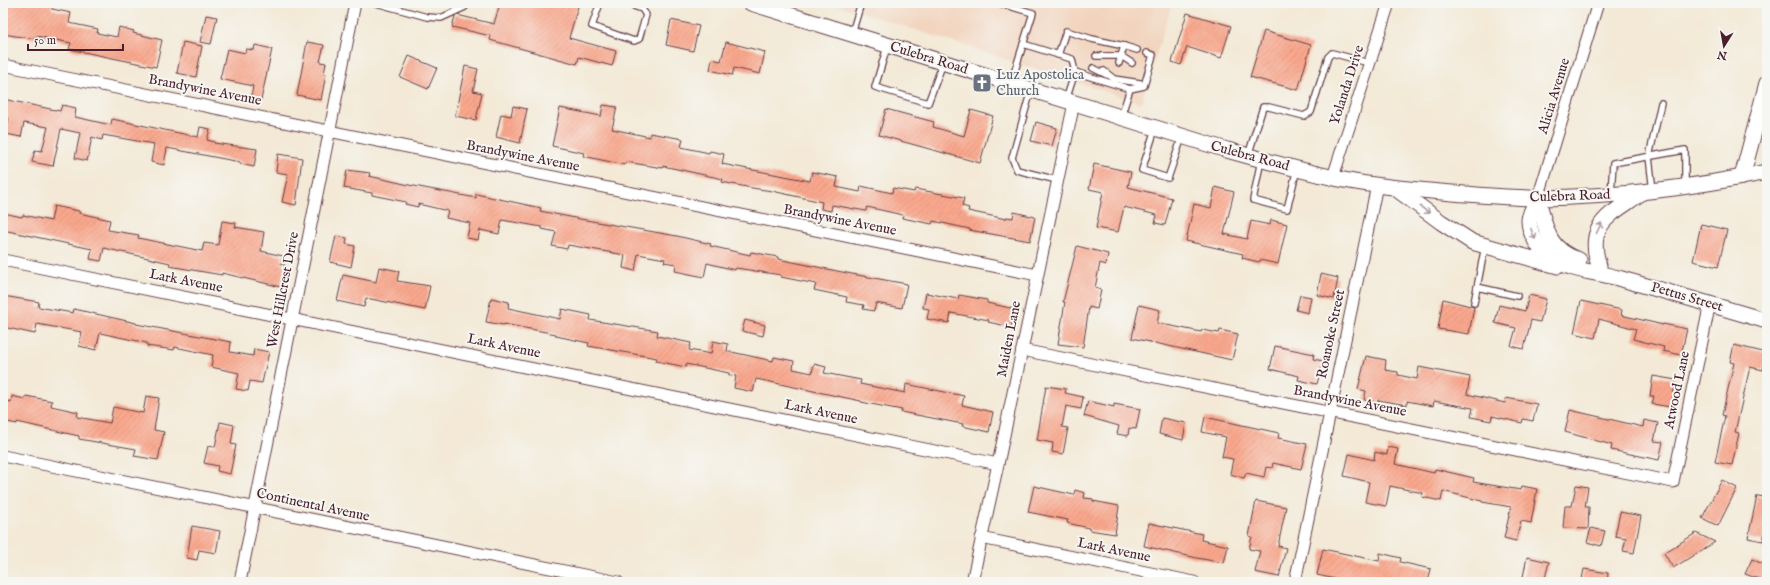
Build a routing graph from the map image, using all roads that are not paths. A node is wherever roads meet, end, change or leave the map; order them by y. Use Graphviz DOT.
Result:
graph roads {
  1 [pos="355,3"];
  2 [pos="376,3"];
  3 [pos="466,3"];
  4 [pos="600,3"];
  5 [pos="625,3"];
  6 [pos="751,3"];
  7 [pos="861,3"];
  8 [pos="999,3"];
  9 [pos="1389,3"];
  10 [pos="1598,3"];
  11 [pos="852,34"];
  12 [pos="1023,44"];
  13 [pos="888,45"];
  14 [pos="1124,46"];
  15 [pos="1137,50"];
  16 [pos="1148,53"];
  17 [pos="1058,55"];
  18 [pos="1096,56"];
  19 [pos="1121,56"];
  20 [pos="1108,59"];
  21 [pos="943,62"];
  22 [pos="1119,63"];
  23 [pos="1369,63"];
  24 [pos="3,65"];
  25 [pos="1131,65"];
  26 [pos="1093,68"];
  27 [pos="1104,71"];
  28 [pos="1075,72"];
  29 [pos="1127,78"];
  30 [pos="1114,79"];
  31 [pos="1011,83"];
  32 [pos="1140,83"];
  33 [pos="1767,83"];
  34 [pos="1130,89"];
  35 [pos="1031,90"];
  36 [pos="1070,101"];
  37 [pos="1661,103"];
  38 [pos="1121,118"];
  39 [pos="1156,128"];
  40 [pos="330,131"];
  41 [pos="1182,136"];
  42 [pos="1649,157"];
  43 [pos="1255,158"];
  44 [pos="1297,169"];
  45 [pos="1767,172"];
  46 [pos="1333,177"];
  47 [pos="1742,177"];
  48 [pos="1057,180"];
  49 [pos="1377,185"];
  50 [pos="1685,186"];
  51 [pos="1394,187"];
  52 [pos="1647,192"];
  53 [pos="1611,195"];
  54 [pos="1538,198"];
  55 [pos="1485,246"];
  56 [pos="3,260"];
  57 [pos="1603,270"];
  58 [pos="1579,271"];
  59 [pos="1037,275"];
  60 [pos="1477,287"];
  61 [pos="1517,296"];
  62 [pos="1474,303"];
  63 [pos="1710,303"];
  64 [pos="293,318"];
  65 [pos="1767,321"];
  66 [pos="1022,350"];
  67 [pos="1330,413"];
  68 [pos="3,456"];
  69 [pos="998,464"];
  70 [pos="1673,482"];
  71 [pos="255,508"];
  72 [pos="981,538"];
  73 [pos="240,582"];
  74 [pos="618,582"];
  75 [pos="972,582"];
  76 [pos="1194,582"];
  77 [pos="1295,582"];
  1 -- 40 [label="street, West Hillcrest Drive"];
  2 -- 3 [label="lane"];
  4 -- 5 [label="lane"];
  6 -- 11 [label="main road, Culebra Road"];
  7 -- 11 [label="lane"];
  8 -- 12 [label="lane"];
  9 -- 23 [label="street, Yolanda Drive"];
  10 -- 54 [label="street, Alicia Avenue"];
  11 -- 13 [label="main road, Culebra Road"];
  12 -- 17 [label="lane"];
  12 -- 31 [label="lane"];
  13 -- 21 [label="main road, Culebra Road"];
  13 -- 21 [label="lane"];
  14 -- 15 [label="lane"];
  14 -- 17 [label="lane"];
  14 -- 19 [label="lane"];
  16 -- 34 [label="lane"];
  17 -- 28 [label="lane"];
  18 -- 19 [label="lane"];
  19 -- 20 [label="lane"];
  19 -- 22 [label="lane"];
  19 -- 25 [label="lane"];
  21 -- 31 [label="main road, Culebra Road"];
  23 -- 43 [label="lane"];
  23 -- 46 [label="street, Yolanda Drive"];
  24 -- 40 [label="street, Brandywine Avenue"];
  26 -- 30 [label="lane"];
  27 -- 30 [label="lane"];
  28 -- 30 [label="lane"];
  28 -- 36 [label="lane"];
  29 -- 30 [label="lane"];
  30 -- 32 [label="lane"];
  30 -- 34 [label="lane"];
  31 -- 35 [label="main road, Culebra Road"];
  33 -- 47 [label="main road"];
  34 -- 38 [label="lane"];
  35 -- 36 [label="main road, Culebra Road"];
  35 -- 48 [label="lane"];
  36 -- 38 [label="main road, Culebra Road"];
  36 -- 48 [label="street, Maiden Lane"];
  37 -- 42 [label="lane"];
  38 -- 39 [label="main road, Culebra Road"];
  39 -- 41 [label="main road, Culebra Road"];
  39 -- 41 [label="lane"];
  40 -- 59 [label="street, Brandywine Avenue"];
  40 -- 64 [label="street, West Hillcrest Drive"];
  41 -- 43 [label="main road, Culebra Road"];
  42 -- 50 [label="lane"];
  42 -- 52 [label="lane"];
  42 -- 53 [label="lane"];
  43 -- 44 [label="main road, Culebra Road"];
  43 -- 44 [label="lane"];
  44 -- 46 [label="main road, Culebra Road"];
  45 -- 47 [label="main road, Culebra Road"];
  46 -- 49 [label="main road, Culebra Road"];
  47 -- 50 [label="main road, Culebra Road"];
  48 -- 59 [label="street, Maiden Lane"];
  49 -- 51 [label="main road, Culebra Road"];
  49 -- 67 [label="street, Roanoke Street"];
  50 -- 52 [label="main road, Culebra Road"];
  51 -- 54 [label="main road, Culebra Road"];
  51 -- 55 [label="main road, one-way"];
  52 -- 53 [label="main road, Culebra Road"];
  57 -- 52 [label="main road, one-way"];
  53 -- 54 [label="main road, Culebra Road"];
  54 -- 57 [label="main road, Pettus Street"];
  54 -- 58 [label="main road, Pettus Street, one-way"];
  55 -- 58 [label="main road"];
  55 -- 60 [label="lane"];
  56 -- 64 [label="street, Lark Avenue"];
  57 -- 58 [label="main road, Pettus Street"];
  57 -- 63 [label="main road, Pettus Street"];
  59 -- 66 [label="street, Maiden Lane"];
  60 -- 61 [label="lane"];
  60 -- 62 [label="lane"];
  63 -- 65 [label="main road, Pettus Street"];
  63 -- 70 [label="street, Atwood Lane"];
  64 -- 69 [label="street, Lark Avenue"];
  64 -- 71 [label="street, West Hillcrest Drive"];
  66 -- 67 [label="street, Brandywine Avenue"];
  66 -- 69 [label="street, Maiden Lane"];
  67 -- 70 [label="street, Brandywine Avenue"];
  67 -- 77 [label="street, Roanoke Street"];
  68 -- 71 [label="street, Continental Avenue"];
  69 -- 72 [label="street, Maiden Lane"];
  71 -- 73 [label="street, West Hillcrest Drive"];
  71 -- 74 [label="street, Continental Avenue"];
  72 -- 75 [label="street, Maiden Lane"];
  72 -- 76 [label="street, Lark Avenue"];
}
